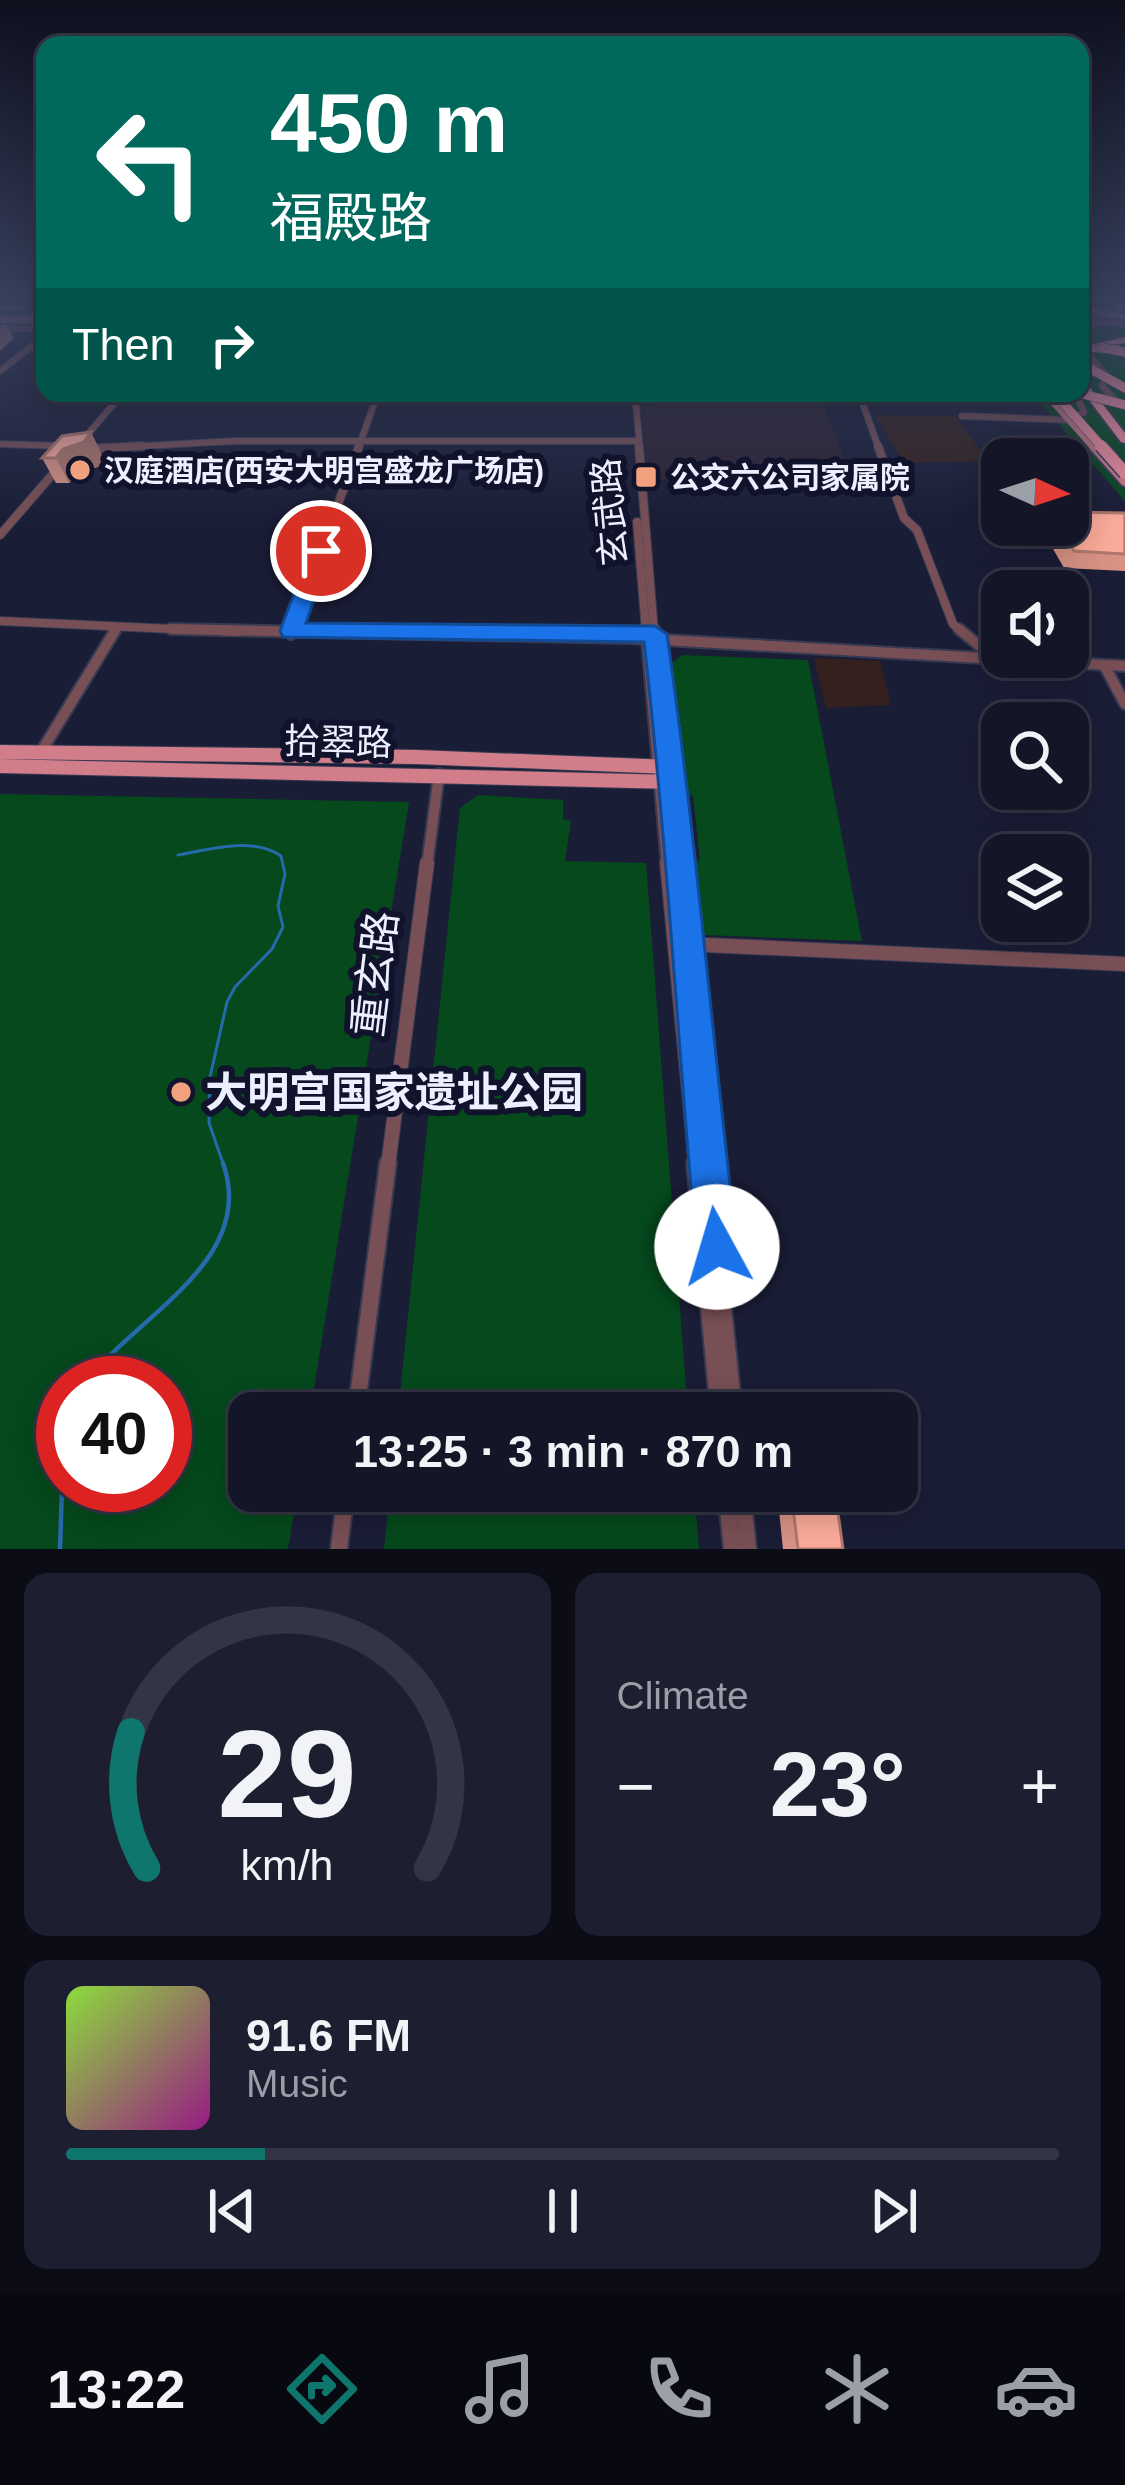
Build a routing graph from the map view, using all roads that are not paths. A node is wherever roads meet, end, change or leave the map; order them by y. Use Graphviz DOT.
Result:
graph roads {
  1 [pos="1089,377"];
  2 [pos="1105,377"];
  3 [pos="1089,394"];
  4 [pos="1089,396"];
  5 [pos="115,402"];
  6 [pos="375,402"];
  7 [pos="632,402"];
  8 [pos="862,402"];
  9 [pos="1057,402"];
  10 [pos="1058,402"];
  11 [pos="1082,402"];
  12 [pos="1125,406"];
  13 [pos="962,416"];
  14 [pos="1070,419"];
  15 [pos="1125,426"];
  16 [pos="1125,440"];
  17 [pos="362,441"];
  18 [pos="634,441"];
  19 [pos="0,444"];
  20 [pos="76,448"];
  21 [pos="1125,477"];
  22 [pos="0,535"];
  23 [pos="0,621"];
  24 [pos="115,626"];
  25 [pos="291,633"];
  26 [pos="650,637"];
  27 [pos="981,647"];
  28 [pos="981,652"];
  29 [pos="1089,660"];
  30 [pos="1102,662"];
  31 [pos="1125,663"];
  32 [pos="1125,704"];
  33 [pos="0,752"];
  34 [pos="41,752"];
  35 [pos="0,766"];
  36 [pos="441,766"];
  37 [pos="667,774"];
  38 [pos="680,944"];
  39 [pos="1125,964"];
  40 [pos="359,1392"];
  41 [pos="717,1392"];
  42 [pos="732,1392"];
  43 [pos="343,1512"];
  44 [pos="728,1512"];
  45 [pos="744,1512"];
  46 [pos="339,1549"];
  47 [pos="732,1549"];
  48 [pos="748,1549"];
  1 -- 15 [label="highway, bridge"];
  2 -- 12 [label="street"];
  3 -- 16 [label="highway"];
  4 -- 12 [label="highway, bridge"];
  5 -- 20 [label="street"];
  6 -- 17 [label="street"];
  7 -- 18 [label="street, 玄武路"];
  8 -- 27 [label="street"];
  9 -- 14 [label="main road"];
  10 -- 21 [label="highway, bridge"];
  11 -- 14 [label="street"];
  13 -- 14 [label="street"];
  14 -- 21 [label="main road"];
  17 -- 18 [label="street"];
  17 -- 20 [label="street"];
  17 -- 25 [label="street"];
  18 -- 26 [label="street, 玄武路"];
  19 -- 20 [label="street"];
  20 -- 22 [label="street"];
  23 -- 24 [label="street"];
  24 -- 25 [label="street"];
  24 -- 34 [label="street"];
  25 -- 26 [label="street"];
  26 -- 28 [label="street"];
  26 -- 30 [label="street"];
  26 -- 37 [label="street, 玄武路"];
  29 -- 30 [label="street"];
  30 -- 31 [label="street"];
  30 -- 32 [label="street"];
  33 -- 34 [label="main road, 拾翠路"];
  34 -- 36 [label="main road, 拾翠路"];
  35 -- 36 [label="main road, 拾翠路"];
  36 -- 37 [label="main road, 拾翠路"];
  36 -- 40 [label="street, 重玄路"];
  37 -- 38 [label="street, 玄武路"];
  38 -- 39 [label="street"];
  38 -- 41 [label="street, 玄武路"];
  38 -- 42 [label="street, 玄武路"];
  43 -- 46 [label="street"];
  44 -- 47 [label="street"];
  45 -- 48 [label="street"];
}
